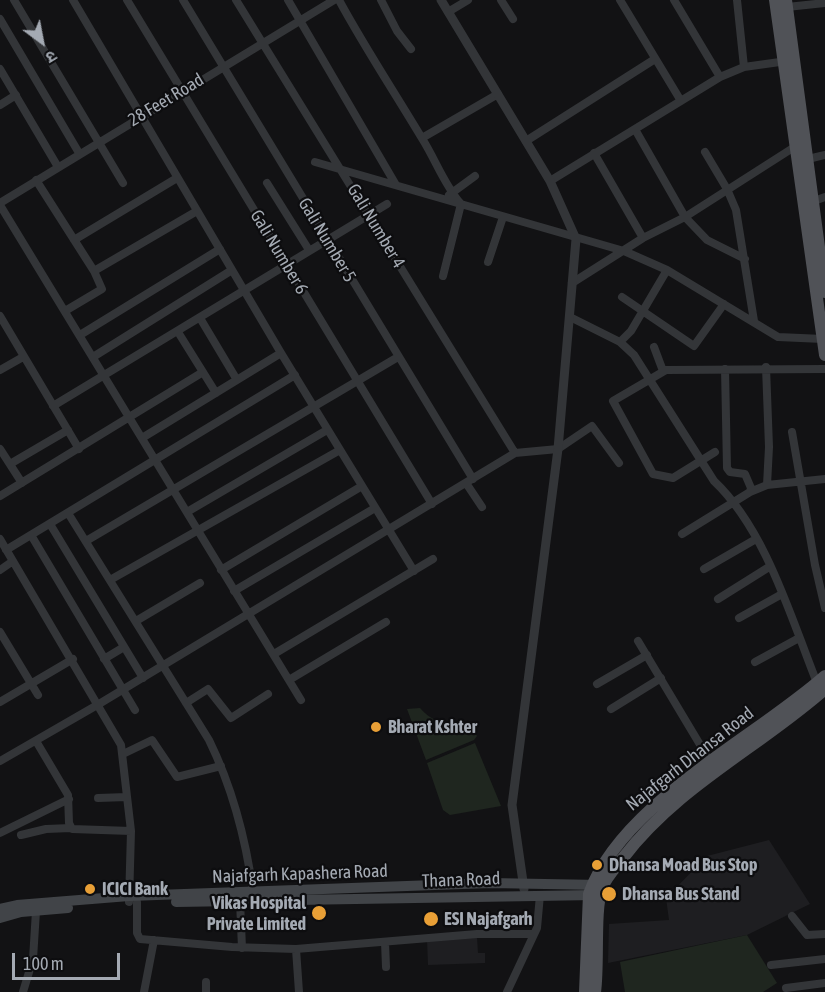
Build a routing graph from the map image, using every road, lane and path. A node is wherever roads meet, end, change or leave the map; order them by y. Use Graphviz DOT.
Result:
graph roads {
  1 [pos="14,0"];
  2 [pos="73,0"];
  3 [pos="127,0"];
  4 [pos="183,0"];
  5 [pos="236,0"];
  6 [pos="288,0"];
  7 [pos="334,0"];
  8 [pos="339,0"];
  9 [pos="381,0"];
  10 [pos="441,0"];
  11 [pos="468,0"];
  12 [pos="501,0"];
  13 [pos="620,0"];
  14 [pos="674,0"];
  15 [pos="730,0"];
  16 [pos="737,0"];
  17 [pos="775,0"];
  18 [pos="825,3"];
  19 [pos="786,4"];
  20 [pos="448,12"];
  21 [pos="739,15"];
  22 [pos="513,19"];
  23 [pos="0,20"];
  24 [pos="299,20"];
  25 [pos="261,43"];
  26 [pos="411,49"];
  27 [pos="656,59"];
  28 [pos="789,61"];
  29 [pos="223,66"];
  30 [pos="744,67"];
  31 [pos="0,69"];
  32 [pos="720,77"];
  33 [pos="182,90"];
  34 [pos="498,94"];
  35 [pos="15,95"];
  36 [pos="681,101"];
  37 [pos="0,105"];
  38 [pos="140,115"];
  39 [pos="636,131"];
  40 [pos="422,138"];
  41 [pos="526,141"];
  42 [pos="98,142"];
  43 [pos="796,146"];
  44 [pos="705,152"];
  45 [pos="79,153"];
  46 [pos="594,153"];
  47 [pos="825,155"];
  48 [pos="808,159"];
  49 [pos="315,162"];
  50 [pos="332,164"];
  51 [pos="58,167"];
  52 [pos="343,170"];
  53 [pos="475,176"];
  54 [pos="177,177"];
  55 [pos="36,180"];
  56 [pos="550,181"];
  57 [pos="123,183"];
  58 [pos="267,183"];
  59 [pos="396,185"];
  60 [pos="727,189"];
  61 [pos="448,196"];
  62 [pos="820,199"];
  63 [pos="0,204"];
  64 [pos="387,204"];
  65 [pos="461,204"];
  66 [pos="197,211"];
  67 [pos="369,215"];
  68 [pos="685,217"];
  69 [pos="503,218"];
  70 [pos="643,238"];
  71 [pos="576,239"];
  72 [pos="74,240"];
  73 [pos="328,240"];
  74 [pos="220,249"];
  75 [pos="309,250"];
  76 [pos="624,251"];
  77 [pos="819,258"];
  78 [pos="745,260"];
  79 [pos="488,262"];
  80 [pos="286,264"];
  81 [pos="232,270"];
  82 [pos="667,270"];
  83 [pos="94,271"];
  84 [pos="443,276"];
  85 [pos="572,283"];
  86 [pos="244,291"];
  87 [pos="825,291"];
  88 [pos="622,297"];
  89 [pos="724,304"];
  90 [pos="65,310"];
  91 [pos="643,312"];
  92 [pos="0,316"];
  93 [pos="570,316"];
  94 [pos="200,318"];
  95 [pos="754,321"];
  96 [pos="178,332"];
  97 [pos="80,335"];
  98 [pos="823,339"];
  99 [pos="620,342"];
  100 [pos="654,347"];
  101 [pos="281,353"];
  102 [pos="825,355"];
  103 [pos="23,357"];
  104 [pos="93,357"];
  105 [pos="398,357"];
  106 [pos="766,368"];
  107 [pos="725,369"];
  108 [pos="825,369"];
  109 [pos="0,370"];
  110 [pos="663,371"];
  111 [pos="203,372"];
  112 [pos="295,375"];
  113 [pos="105,377"];
  114 [pos="237,380"];
  115 [pos="650,380"];
  116 [pos="356,382"];
  117 [pos="216,393"];
  118 [pos="53,406"];
  119 [pos="313,407"];
  120 [pos="130,417"];
  121 [pos="68,430"];
  122 [pos="327,430"];
  123 [pos="792,432"];
  124 [pos="142,438"];
  125 [pos="0,449"];
  126 [pos="79,449"];
  127 [pos="558,449"];
  128 [pos="340,450"];
  129 [pos="715,452"];
  130 [pos="515,453"];
  131 [pos="154,460"];
  132 [pos="701,460"];
  133 [pos="10,464"];
  134 [pos="619,464"];
  135 [pos="825,479"];
  136 [pos="469,481"];
  137 [pos="22,483"];
  138 [pos="802,483"];
  139 [pos="767,485"];
  140 [pos="362,486"];
  141 [pos="173,491"];
  142 [pos="750,492"];
  143 [pos="0,496"];
  144 [pos="732,502"];
  145 [pos="432,504"];
  146 [pos="482,507"];
  147 [pos="375,508"];
  148 [pos="186,512"];
  149 [pos="68,513"];
  150 [pos="50,524"];
  151 [pos="388,530"];
  152 [pos="200,531"];
  153 [pos="682,534"];
  154 [pos="31,535"];
  155 [pos="0,539"];
  156 [pos="756,539"];
  157 [pos="86,541"];
  158 [pos="6,550"];
  159 [pos="434,559"];
  160 [pos="14,561"];
  161 [pos="769,567"];
  162 [pos="704,569"];
  163 [pos="0,570"];
  164 [pos="221,570"];
  165 [pos="414,571"];
  166 [pos="110,580"];
  167 [pos="200,583"];
  168 [pos="234,591"];
  169 [pos="782,594"];
  170 [pos="718,599"];
  171 [pos="825,608"];
  172 [pos="249,614"];
  173 [pos="739,618"];
  174 [pos="136,621"];
  175 [pos="386,622"];
  176 [pos="0,632"];
  177 [pos="799,638"];
  178 [pos="638,641"];
  179 [pos="124,647"];
  180 [pos="274,654"];
  181 [pos="647,655"];
  182 [pos="73,659"];
  183 [pos="104,659"];
  184 [pos="755,662"];
  185 [pos="164,665"];
  186 [pos="143,678"];
  187 [pos="661,678"];
  188 [pos="289,680"];
  189 [pos="822,682"];
  190 [pos="32,684"];
  191 [pos="597,684"];
  192 [pos="123,690"];
  193 [pos="268,694"];
  194 [pos="38,695"];
  195 [pos="302,700"];
  196 [pos="0,702"];
  197 [pos="186,703"];
  198 [pos="99,704"];
  199 [pos="611,709"];
  200 [pos="135,710"];
  201 [pos="36,741"];
  202 [pos="123,754"];
  203 [pos="0,761"];
  204 [pos="711,763"];
  205 [pos="221,766"];
  206 [pos="127,796"];
  207 [pos="98,798"];
  208 [pos="69,799"];
  209 [pos="71,828"];
  210 [pos="131,831"];
  211 [pos="0,833"];
  212 [pos="21,835"];
  213 [pos="522,882"];
  214 [pos="597,890"];
  215 [pos="253,892"];
  216 [pos="524,894"];
  217 [pos="540,895"];
  218 [pos="132,900"];
  219 [pos="240,901"];
  220 [pos="0,909"];
  221 [pos="36,911"];
  222 [pos="792,916"];
  223 [pos="0,918"];
  224 [pos="533,934"];
  225 [pos="825,934"];
  226 [pos="154,940"];
  227 [pos="385,942"];
  228 [pos="242,948"];
  229 [pos="296,949"];
  230 [pos="825,959"];
  231 [pos="771,965"];
  232 [pos="386,967"];
  233 [pos="206,982"];
  234 [pos="825,983"];
  235 [pos="786,988"];
  236 [pos="23,992"];
  237 [pos="144,992"];
  238 [pos="206,992"];
  239 [pos="298,992"];
  240 [pos="507,992"];
  241 [pos="585,992"];
  242 [pos="595,992"];
  1 -- 42 [label="street"];
  2 -- 38 [label="street"];
  3 -- 33 [label="street, Gali Number 6"];
  4 -- 29 [label="street, Gali Number 5"];
  5 -- 25 [label="street"];
  6 -- 24 [label="street"];
  7 -- 24 [label="street, 28 Feet Road"];
  8 -- 40 [label="street"];
  9 -- 26 [label="street"];
  10 -- 20 [label="street"];
  11 -- 20 [label="street"];
  12 -- 22 [label="street"];
  13 -- 27 [label="street"];
  14 -- 32 [label="street"];
  15 -- 21 [label="street"];
  16 -- 21 [label="street"];
  17 -- 28 [label="main road"];
  18 -- 19 [label="street"];
  19 -- 28 [label="main road"];
  20 -- 34 [label="street"];
  21 -- 30 [label="street"];
  23 -- 45 [label="street"];
  24 -- 25 [label="street, 28 Feet Road"];
  24 -- 59 [label="street"];
  25 -- 29 [label="street, 28 Feet Road"];
  25 -- 50 [label="street"];
  27 -- 36 [label="street"];
  27 -- 41 [label="street"];
  28 -- 30 [label="street"];
  28 -- 43 [label="main road"];
  28 -- 48 [label="main road"];
  29 -- 33 [label="street, 28 Feet Road"];
  29 -- 73 [label="street, Gali Number 5"];
  30 -- 32 [label="street"];
  31 -- 35 [label="street"];
  32 -- 36 [label="street"];
  33 -- 38 [label="street, 28 Feet Road"];
  33 -- 80 [label="street, Gali Number 6"];
  34 -- 40 [label="street"];
  34 -- 41 [label="street"];
  35 -- 37 [label="street"];
  35 -- 51 [label="street"];
  36 -- 39 [label="street"];
  38 -- 42 [label="street, 28 Feet Road"];
  38 -- 54 [label="street"];
  39 -- 46 [label="street"];
  39 -- 68 [label="street"];
  40 -- 61 [label="street"];
  41 -- 56 [label="street"];
  42 -- 45 [label="street, 28 Feet Road"];
  42 -- 57 [label="street"];
  43 -- 60 [label="street"];
  43 -- 77 [label="main road"];
  44 -- 60 [label="street"];
  45 -- 51 [label="street, 28 Feet Road"];
  46 -- 56 [label="street"];
  46 -- 70 [label="street"];
  47 -- 48 [label="street"];
  48 -- 62 [label="main road"];
  49 -- 50 [label="street"];
  50 -- 52 [label="street"];
  51 -- 55 [label="street, 28 Feet Road"];
  52 -- 59 [label="street"];
  52 -- 67 [label="street, Gali Number 4"];
  53 -- 61 [label="street"];
  54 -- 66 [label="street"];
  54 -- 72 [label="street"];
  55 -- 63 [label="street, 28 Feet Road"];
  55 -- 72 [label="street"];
  56 -- 71 [label="street"];
  58 -- 75 [label="street"];
  59 -- 61 [label="street"];
  60 -- 68 [label="street"];
  60 -- 78 [label="street"];
  61 -- 65 [label="street"];
  62 -- 77 [label="main road"];
  63 -- 90 [label="street"];
  64 -- 67 [label="street"];
  65 -- 69 [label="street"];
  65 -- 84 [label="street"];
  66 -- 74 [label="street"];
  66 -- 83 [label="street"];
  67 -- 73 [label="street"];
  67 -- 130 [label="street, Gali Number 4"];
  68 -- 70 [label="street"];
  68 -- 78 [label="street"];
  69 -- 71 [label="street"];
  69 -- 79 [label="street"];
  70 -- 76 [label="street"];
  71 -- 76 [label="street"];
  71 -- 85 [label="street"];
  72 -- 83 [label="street"];
  73 -- 75 [label="street"];
  73 -- 105 [label="street, Gali Number 5"];
  74 -- 81 [label="street"];
  74 -- 97 [label="street"];
  75 -- 80 [label="street"];
  76 -- 82 [label="street"];
  76 -- 85 [label="street"];
  77 -- 87 [label="main road"];
  77 -- 98 [label="main road"];
  78 -- 95 [label="street"];
  80 -- 86 [label="street"];
  80 -- 116 [label="street, Gali Number 6"];
  81 -- 86 [label="street"];
  81 -- 104 [label="street"];
  82 -- 89 [label="street"];
  82 -- 91 [label="street"];
  83 -- 90 [label="street"];
  85 -- 93 [label="street"];
  86 -- 94 [label="street"];
  86 -- 101 [label="street"];
  88 -- 91 [label="street"];
  89 -- 91 [label="street"];
  89 -- 95 [label="street"];
  90 -- 97 [label="street"];
  91 -- 99 [label="street"];
  92 -- 103 [label="street"];
  93 -- 99 [label="street"];
  93 -- 127 [label="street"];
  94 -- 96 [label="street"];
  94 -- 114 [label="street"];
  95 -- 98 [label="street"];
  96 -- 111 [label="street"];
  96 -- 113 [label="street"];
  97 -- 104 [label="street"];
  98 -- 102 [label="main road"];
  99 -- 115 [label="street"];
  100 -- 110 [label="street"];
  101 -- 112 [label="street"];
  101 -- 114 [label="street"];
  103 -- 109 [label="street"];
  103 -- 118 [label="street"];
  104 -- 113 [label="street"];
  105 -- 116 [label="street"];
  105 -- 136 [label="street, Gali Number 5"];
  106 -- 107 [label="street"];
  106 -- 108 [label="street"];
  106 -- 139 [label="street"];
  107 -- 110 [label="street"];
  107 -- 142 [label="street"];
  110 -- 115 [label="street"];
  111 -- 117 [label="street"];
  111 -- 120 [label="street"];
  112 -- 119 [label="street"];
  112 -- 131 [label="street"];
  113 -- 118 [label="street"];
  113 -- 120 [label="street"];
  114 -- 117 [label="street"];
  115 -- 132 [label="street"];
  115 -- 132 [label="street"];
  116 -- 119 [label="street"];
  116 -- 145 [label="street, Gali Number 6"];
  117 -- 124 [label="street"];
  118 -- 121 [label="street"];
  119 -- 122 [label="street"];
  119 -- 141 [label="street"];
  120 -- 124 [label="street"];
  120 -- 126 [label="street"];
  121 -- 126 [label="street"];
  121 -- 133 [label="street"];
  122 -- 128 [label="street"];
  122 -- 148 [label="street"];
  123 -- 138 [label="street"];
  124 -- 131 [label="street"];
  125 -- 133 [label="street"];
  126 -- 137 [label="street"];
  127 -- 130 [label="street"];
  127 -- 134 [label="street"];
  127 -- 213 [label="street"];
  128 -- 140 [label="street"];
  128 -- 152 [label="street"];
  129 -- 132 [label="street"];
  130 -- 136 [label="street"];
  131 -- 141 [label="street"];
  131 -- 149 [label="street"];
  132 -- 144 [label="street"];
  133 -- 137 [label="street"];
  135 -- 138 [label="street"];
  136 -- 145 [label="street"];
  136 -- 146 [label="street, Gali Number 5"];
  137 -- 143 [label="street"];
  138 -- 139 [label="street"];
  138 -- 171 [label="street"];
  139 -- 142 [label="street"];
  140 -- 147 [label="street"];
  140 -- 164 [label="street"];
  141 -- 148 [label="street"];
  141 -- 157 [label="street"];
  142 -- 144 [label="street"];
  144 -- 153 [label="street"];
  144 -- 156 [label="street"];
  145 -- 151 [label="street"];
  147 -- 151 [label="street"];
  147 -- 168 [label="street"];
  148 -- 152 [label="street"];
  149 -- 150 [label="street"];
  149 -- 157 [label="street"];
  150 -- 154 [label="street"];
  150 -- 179 [label="street"];
  151 -- 165 [label="street"];
  151 -- 172 [label="street"];
  152 -- 164 [label="street"];
  152 -- 166 [label="street"];
  154 -- 158 [label="street"];
  154 -- 183 [label="street"];
  155 -- 158 [label="street"];
  156 -- 161 [label="street"];
  156 -- 162 [label="street"];
  157 -- 166 [label="street"];
  158 -- 160 [label="street"];
  159 -- 165 [label="street"];
  160 -- 163 [label="street"];
  160 -- 182 [label="street"];
  161 -- 169 [label="street"];
  161 -- 170 [label="street"];
  164 -- 168 [label="street"];
  165 -- 180 [label="street"];
  166 -- 174 [label="street"];
  167 -- 174 [label="street"];
  168 -- 172 [label="street"];
  169 -- 173 [label="street"];
  169 -- 177 [label="street"];
  172 -- 180 [label="street"];
  172 -- 185 [label="street"];
  174 -- 185 [label="street"];
  175 -- 188 [label="street"];
  176 -- 190 [label="street"];
  177 -- 184 [label="street"];
  177 -- 189 [label="street"];
  178 -- 181 [label="street"];
  179 -- 183 [label="street"];
  179 -- 186 [label="street"];
  180 -- 188 [label="street"];
  181 -- 187 [label="street"];
  181 -- 191 [label="street"];
  182 -- 190 [label="street"];
  182 -- 198 [label="street"];
  183 -- 192 [label="street"];
  185 -- 186 [label="street"];
  185 -- 197 [label="street"];
  186 -- 192 [label="street"];
  187 -- 199 [label="street"];
  187 -- 204 [label="street"];
  188 -- 195 [label="street"];
  189 -- 204 [label="main road, Najafgarh Dhansa Road"];
  189 -- 214 [label="main road, Najafgarh Dhansa Road"];
  190 -- 194 [label="street"];
  190 -- 196 [label="street"];
  192 -- 198 [label="street"];
  192 -- 200 [label="street"];
  193 -- 197 [label="street"];
  197 -- 205 [label="street"];
  198 -- 201 [label="street"];
  198 -- 202 [label="street"];
  201 -- 203 [label="street"];
  201 -- 208 [label="street"];
  202 -- 205 [label="street"];
  202 -- 206 [label="street"];
  204 -- 214 [label="main road, Najafgarh Dhansa Road"];
  205 -- 215 [label="street"];
  206 -- 207 [label="street"];
  206 -- 210 [label="street"];
  208 -- 209 [label="street"];
  208 -- 211 [label="street"];
  209 -- 210 [label="street"];
  209 -- 212 [label="street"];
  210 -- 218 [label="street"];
  213 -- 214 [label="main road, Najafgarh Kapashera Road"];
  213 -- 215 [label="main road, Najafgarh Kapashera Road"];
  213 -- 216 [label="street"];
  214 -- 217 [label="main road, Thana Road"];
  214 -- 241 [label="main road"];
  214 -- 242 [label="main road"];
  215 -- 218 [label="main road, Najafgarh Kapashera Road"];
  216 -- 217 [label="main road, Thana Road"];
  216 -- 219 [label="main road, Thana Road"];
  217 -- 224 [label="street"];
  218 -- 219 [label="main road, Thana Road"];
  218 -- 220 [label="main road, Najafgarh Kapashera Road"];
  218 -- 221 [label="main road, Thana Road"];
  218 -- 226 [label="street"];
  219 -- 228 [label="street"];
  221 -- 223 [label="main road, Thana Road"];
  221 -- 236 [label="street"];
  222 -- 225 [label="street"];
  224 -- 227 [label="street"];
  224 -- 240 [label="street"];
  226 -- 228 [label="street"];
  226 -- 237 [label="street"];
  227 -- 229 [label="street"];
  227 -- 232 [label="street"];
  228 -- 229 [label="street"];
  229 -- 239 [label="street"];
  230 -- 231 [label="street"];
  233 -- 238 [label="street"];
  234 -- 235 [label="street"];
}
